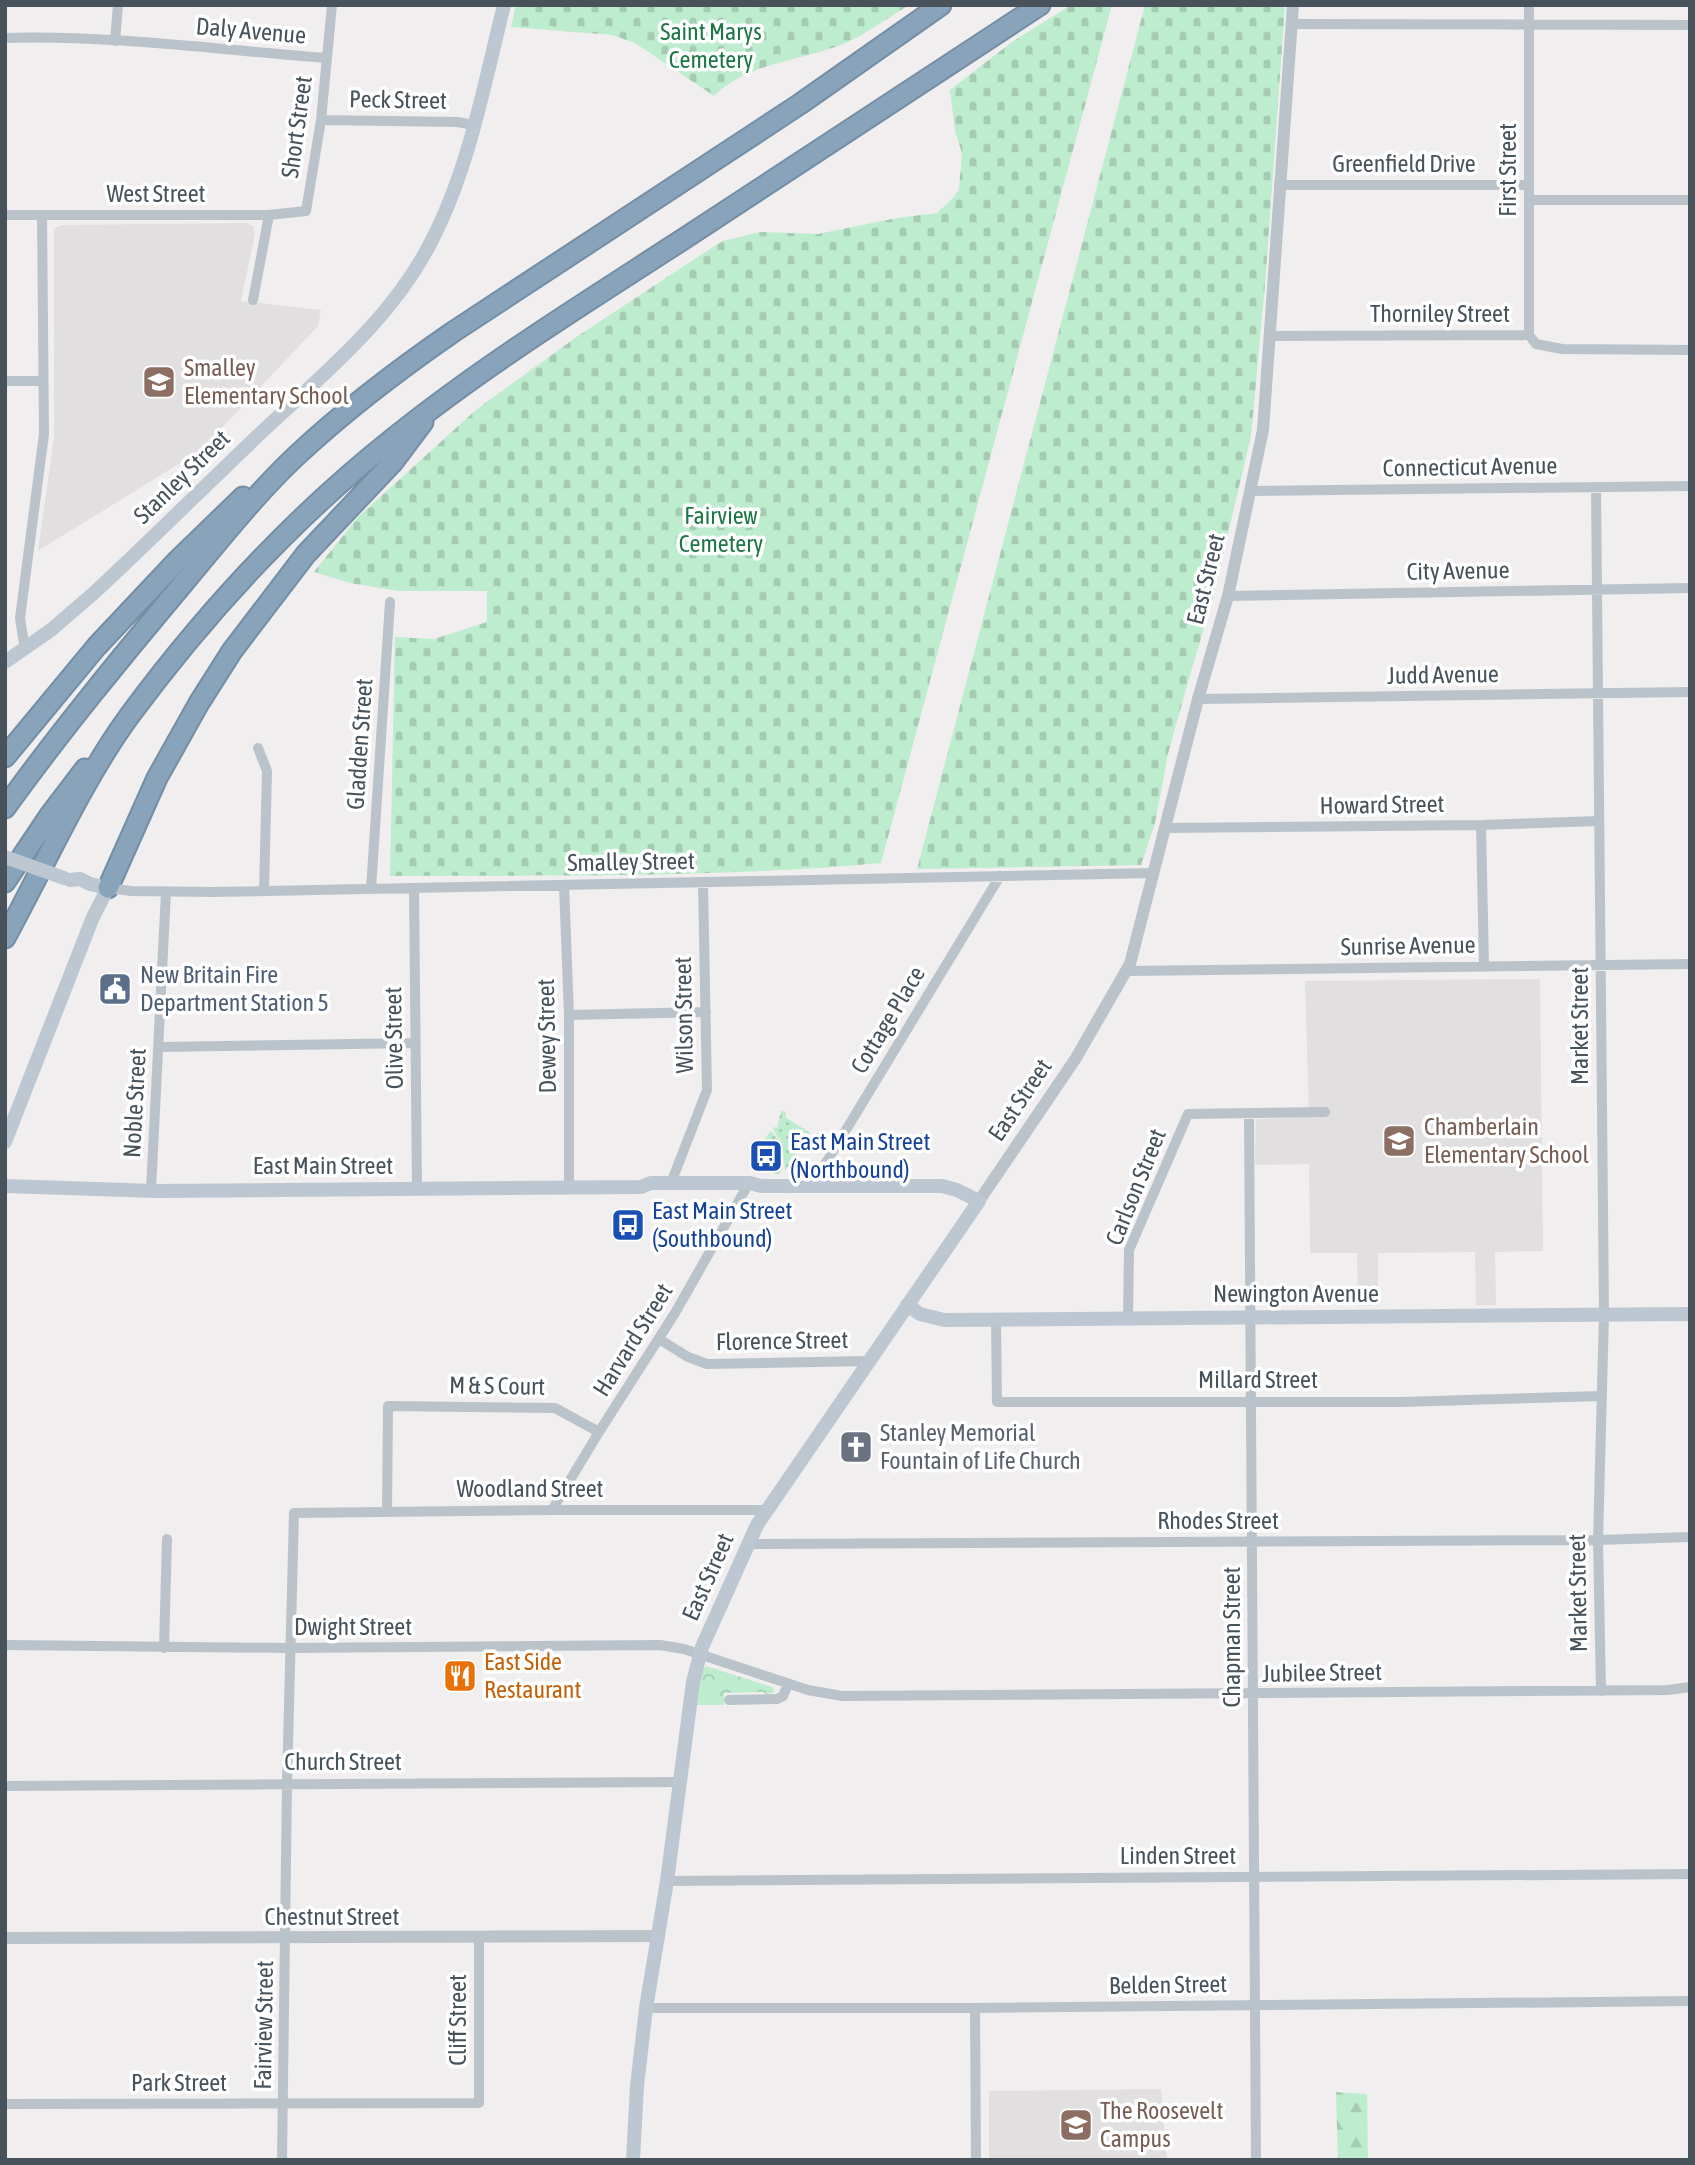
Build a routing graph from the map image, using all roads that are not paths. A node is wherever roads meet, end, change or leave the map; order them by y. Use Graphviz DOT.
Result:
graph roads {
  1 [pos="118,5"];
  2 [pos="331,5"];
  3 [pos="504,5"];
  4 [pos="941,5"];
  5 [pos="1040,5"];
  6 [pos="1293,5"];
  7 [pos="1528,5"];
  8 [pos="1292,24"];
  9 [pos="1529,25"];
  10 [pos="1690,25"];
  11 [pos="5,38"];
  12 [pos="115,41"];
  13 [pos="327,58"];
  14 [pos="321,120"];
  15 [pos="474,125"];
  16 [pos="1279,185"];
  17 [pos="1529,185"];
  18 [pos="1528,200"];
  19 [pos="1690,200"];
  20 [pos="306,212"];
  21 [pos="5,215"];
  22 [pos="42,215"];
  23 [pos="269,215"];
  24 [pos="253,300"];
  25 [pos="1529,335"];
  26 [pos="1269,336"];
  27 [pos="1690,350"];
  28 [pos="5,381"];
  29 [pos="43,381"];
  30 [pos="431,409"];
  31 [pos="297,456"];
  32 [pos="1690,486"];
  33 [pos="1596,487"];
  34 [pos="1250,491"];
  35 [pos="1690,588"];
  36 [pos="1598,589"];
  37 [pos="1227,596"];
  38 [pos="390,602"];
  39 [pos="25,650"];
  40 [pos="5,662"];
  41 [pos="1690,692"];
  42 [pos="1600,694"];
  43 [pos="1198,699"];
  44 [pos="117,734"];
  45 [pos="258,748"];
  46 [pos="5,757"];
  47 [pos="5,808"];
  48 [pos="1599,821"];
  49 [pos="1481,825"];
  50 [pos="1166,828"];
  51 [pos="5,857"];
  52 [pos="1154,873"];
  53 [pos="1000,876"];
  54 [pos="5,882"];
  55 [pos="703,882"];
  56 [pos="564,885"];
  57 [pos="99,886"];
  58 [pos="414,888"];
  59 [pos="371,889"];
  60 [pos="264,891"];
  61 [pos="166,892"];
  62 [pos="5,938"];
  63 [pos="1690,964"];
  64 [pos="1601,965"];
  65 [pos="1484,966"];
  66 [pos="1126,971"];
  67 [pos="706,1012"];
  68 [pos="569,1015"];
  69 [pos="415,1043"];
  70 [pos="160,1047"];
  71 [pos="1325,1112"];
  72 [pos="1249,1114"];
  73 [pos="5,1142"];
  74 [pos="671,1183"];
  75 [pos="5,1186"];
  76 [pos="641,1186"];
  77 [pos="761,1186"];
  78 [pos="812,1186"];
  79 [pos="569,1187"];
  80 [pos="417,1188"];
  81 [pos="745,1190"];
  82 [pos="151,1191"];
  83 [pos="979,1201"];
  84 [pos="907,1305"];
  85 [pos="1604,1314"];
  86 [pos="1690,1314"];
  87 [pos="1128,1318"];
  88 [pos="1251,1318"];
  89 [pos="996,1320"];
  90 [pos="659,1339"];
  91 [pos="869,1361"];
  92 [pos="1602,1396"];
  93 [pos="1251,1401"];
  94 [pos="598,1432"];
  95 [pos="552,1510"];
  96 [pos="767,1510"];
  97 [pos="387,1512"];
  98 [pos="293,1513"];
  99 [pos="1690,1537"];
  100 [pos="167,1539"];
  101 [pos="1598,1540"];
  102 [pos="1253,1542"];
  103 [pos="747,1544"];
  104 [pos="5,1645"];
  105 [pos="164,1648"];
  106 [pos="291,1648"];
  107 [pos="699,1654"];
  108 [pos="788,1684"];
  109 [pos="1690,1687"];
  110 [pos="1601,1691"];
  111 [pos="1253,1694"];
  112 [pos="729,1700"];
  113 [pos="680,1782"];
  114 [pos="287,1783"];
  115 [pos="5,1786"];
  116 [pos="1690,1874"];
  117 [pos="1254,1876"];
  118 [pos="667,1881"];
  119 [pos="659,1936"];
  120 [pos="479,1937"];
  121 [pos="5,1938"];
  122 [pos="286,1939"];
  123 [pos="1690,2001"];
  124 [pos="1255,2005"];
  125 [pos="646,2008"];
  126 [pos="975,2008"];
  127 [pos="479,2103"];
  128 [pos="5,2104"];
  129 [pos="284,2104"];
  130 [pos="282,2160"];
  131 [pos="633,2160"];
  132 [pos="976,2160"];
  133 [pos="1256,2160"];
  1 -- 12 [label="street"];
  2 -- 13 [label="street, Short Street"];
  3 -- 15 [label="main road, Stanley Street"];
  4 -- 31 [label="highway"];
  5 -- 30 [label="highway"];
  6 -- 8 [label="street, East Street"];
  7 -- 9 [label="street, First Street"];
  8 -- 9 [label="street"];
  8 -- 16 [label="street, East Street"];
  9 -- 10 [label="street"];
  9 -- 17 [label="street, First Street"];
  11 -- 12 [label="street, Daly Avenue"];
  12 -- 13 [label="street, Daly Avenue"];
  13 -- 14 [label="street, Short Street"];
  14 -- 15 [label="street, Peck Street"];
  14 -- 20 [label="street, Short Street"];
  15 -- 39 [label="main road, Stanley Street"];
  16 -- 17 [label="street, Greenfield Drive"];
  16 -- 26 [label="street, East Street"];
  17 -- 18 [label="street, First Street"];
  18 -- 19 [label="street"];
  18 -- 25 [label="street, First Street"];
  20 -- 23 [label="street, West Street"];
  21 -- 22 [label="street, West Street"];
  22 -- 23 [label="street, West Street"];
  22 -- 29 [label="street"];
  23 -- 24 [label="street"];
  25 -- 26 [label="street, Thorniley Street"];
  25 -- 27 [label="street, Thorniley Street"];
  26 -- 34 [label="street, East Street"];
  28 -- 29 [label="street"];
  29 -- 39 [label="street"];
  30 -- 44 [label="highway"];
  30 -- 57 [label="highway"];
  31 -- 46 [label="highway"];
  31 -- 47 [label="highway"];
  32 -- 33 [label="street, Connecticut Avenue"];
  33 -- 34 [label="street, Connecticut Avenue"];
  33 -- 36 [label="street, Market Street"];
  34 -- 37 [label="street, East Street"];
  35 -- 36 [label="street, City Avenue"];
  36 -- 37 [label="street, City Avenue"];
  36 -- 42 [label="street, Market Street"];
  37 -- 43 [label="street, East Street"];
  38 -- 59 [label="street, Gladden Street"];
  39 -- 40 [label="main road, Stanley Street"];
  41 -- 42 [label="street, Judd Avenue"];
  42 -- 43 [label="street, Judd Avenue"];
  42 -- 48 [label="street, Market Street"];
  43 -- 50 [label="street, East Street"];
  44 -- 54 [label="highway"];
  44 -- 62 [label="highway"];
  45 -- 60 [label="street"];
  48 -- 49 [label="street, Howard Street"];
  48 -- 64 [label="street, Market Street"];
  49 -- 50 [label="street, Howard Street"];
  49 -- 65 [label="street"];
  50 -- 52 [label="street, East Street"];
  51 -- 57 [label="main road, bridge"];
  52 -- 53 [label="street, Smalley Street"];
  52 -- 66 [label="street, East Street"];
  53 -- 55 [label="street, Smalley Street"];
  53 -- 78 [label="street, Cottage Place"];
  55 -- 56 [label="street, Smalley Street"];
  55 -- 67 [label="street, Wilson Street"];
  56 -- 58 [label="street, Smalley Street"];
  56 -- 68 [label="street, Dewey Street"];
  57 -- 61 [label="street, Smalley Street"];
  57 -- 73 [label="main road"];
  58 -- 59 [label="street, Smalley Street"];
  58 -- 69 [label="street, Olive Street"];
  59 -- 60 [label="street, Smalley Street"];
  60 -- 61 [label="street, Smalley Street"];
  61 -- 70 [label="street, Noble Street"];
  63 -- 64 [label="street, Sunrise Avenue"];
  64 -- 65 [label="street, Sunrise Avenue"];
  64 -- 85 [label="street, Market Street"];
  65 -- 66 [label="street, Sunrise Avenue"];
  66 -- 83 [label="street, East Street"];
  67 -- 68 [label="street"];
  67 -- 74 [label="street, Wilson Street"];
  68 -- 79 [label="street, Dewey Street"];
  69 -- 70 [label="street"];
  69 -- 80 [label="street, Olive Street"];
  70 -- 82 [label="street, Noble Street"];
  71 -- 72 [label="street"];
  72 -- 87 [label="street, Carlson Street"];
  72 -- 88 [label="street, Chapman Street"];
  74 -- 76 [label="main road, East Main Street"];
  74 -- 77 [label="main road, East Main Street"];
  75 -- 82 [label="main road, East Main Street"];
  76 -- 79 [label="main road, East Main Street"];
  76 -- 81 [label="main road, East Main Street"];
  77 -- 78 [label="main road, East Main Street"];
  77 -- 81 [label="main road, East Main Street"];
  78 -- 83 [label="main road, East Main Street"];
  79 -- 80 [label="main road, East Main Street"];
  80 -- 82 [label="main road, East Main Street"];
  81 -- 90 [label="street, Harvard Street"];
  83 -- 84 [label="main road, East Street"];
  84 -- 89 [label="main road, Newington Avenue"];
  84 -- 91 [label="main road, East Street"];
  85 -- 86 [label="main road, Newington Avenue"];
  85 -- 88 [label="main road, Newington Avenue"];
  85 -- 92 [label="street, Market Street"];
  87 -- 88 [label="main road, Newington Avenue"];
  87 -- 89 [label="main road, Newington Avenue"];
  88 -- 93 [label="street, Chapman Street"];
  89 -- 93 [label="street, Millard Street"];
  90 -- 91 [label="street, Florence Street"];
  90 -- 94 [label="street, Harvard Street"];
  91 -- 96 [label="main road, East Street"];
  92 -- 93 [label="street, Millard Street"];
  92 -- 101 [label="street, Market Street"];
  93 -- 102 [label="street, Chapman Street"];
  94 -- 95 [label="street, Harvard Street"];
  94 -- 97 [label="street, M & S Court"];
  95 -- 96 [label="street, Woodland Street"];
  95 -- 97 [label="street, Woodland Street"];
  96 -- 103 [label="main road, East Street"];
  97 -- 98 [label="street, Woodland Street"];
  98 -- 106 [label="street, Fairview Street"];
  99 -- 101 [label="street, Rhodes Street"];
  100 -- 105 [label="street"];
  101 -- 102 [label="street, Rhodes Street"];
  101 -- 110 [label="street, Market Street"];
  102 -- 103 [label="street, Rhodes Street"];
  102 -- 111 [label="street, Chapman Street"];
  103 -- 107 [label="main road, East Street"];
  104 -- 105 [label="street, Dwight Street"];
  105 -- 106 [label="street, Dwight Street"];
  106 -- 107 [label="street, Dwight Street"];
  106 -- 114 [label="street, Fairview Street"];
  107 -- 108 [label="street, Jubilee Street"];
  107 -- 113 [label="main road, East Street"];
  108 -- 111 [label="street, Jubilee Street"];
  108 -- 112 [label="street"];
  109 -- 110 [label="street, Jubilee Street"];
  110 -- 111 [label="street, Jubilee Street"];
  111 -- 117 [label="street, Chapman Street"];
  113 -- 114 [label="street, Church Street"];
  113 -- 118 [label="main road, East Street"];
  114 -- 115 [label="street, Church Street"];
  114 -- 122 [label="street, Fairview Street"];
  116 -- 117 [label="street, Linden Street"];
  117 -- 118 [label="street, Linden Street"];
  117 -- 124 [label="street, Chapman Street"];
  118 -- 119 [label="main road, East Street"];
  119 -- 120 [label="street, Chestnut Street"];
  119 -- 125 [label="main road, East Street"];
  120 -- 122 [label="street, Chestnut Street"];
  120 -- 127 [label="street, Cliff Street"];
  121 -- 122 [label="street, Chestnut Street"];
  122 -- 129 [label="street, Fairview Street"];
  123 -- 124 [label="street, Belden Street"];
  124 -- 126 [label="street, Belden Street"];
  124 -- 133 [label="street, Chapman Street"];
  125 -- 126 [label="street, Belden Street"];
  125 -- 131 [label="main road, East Street"];
  126 -- 132 [label="street"];
  127 -- 129 [label="street, Park Street"];
  128 -- 129 [label="street, Park Street"];
  129 -- 130 [label="street, Fairview Street"];
}
